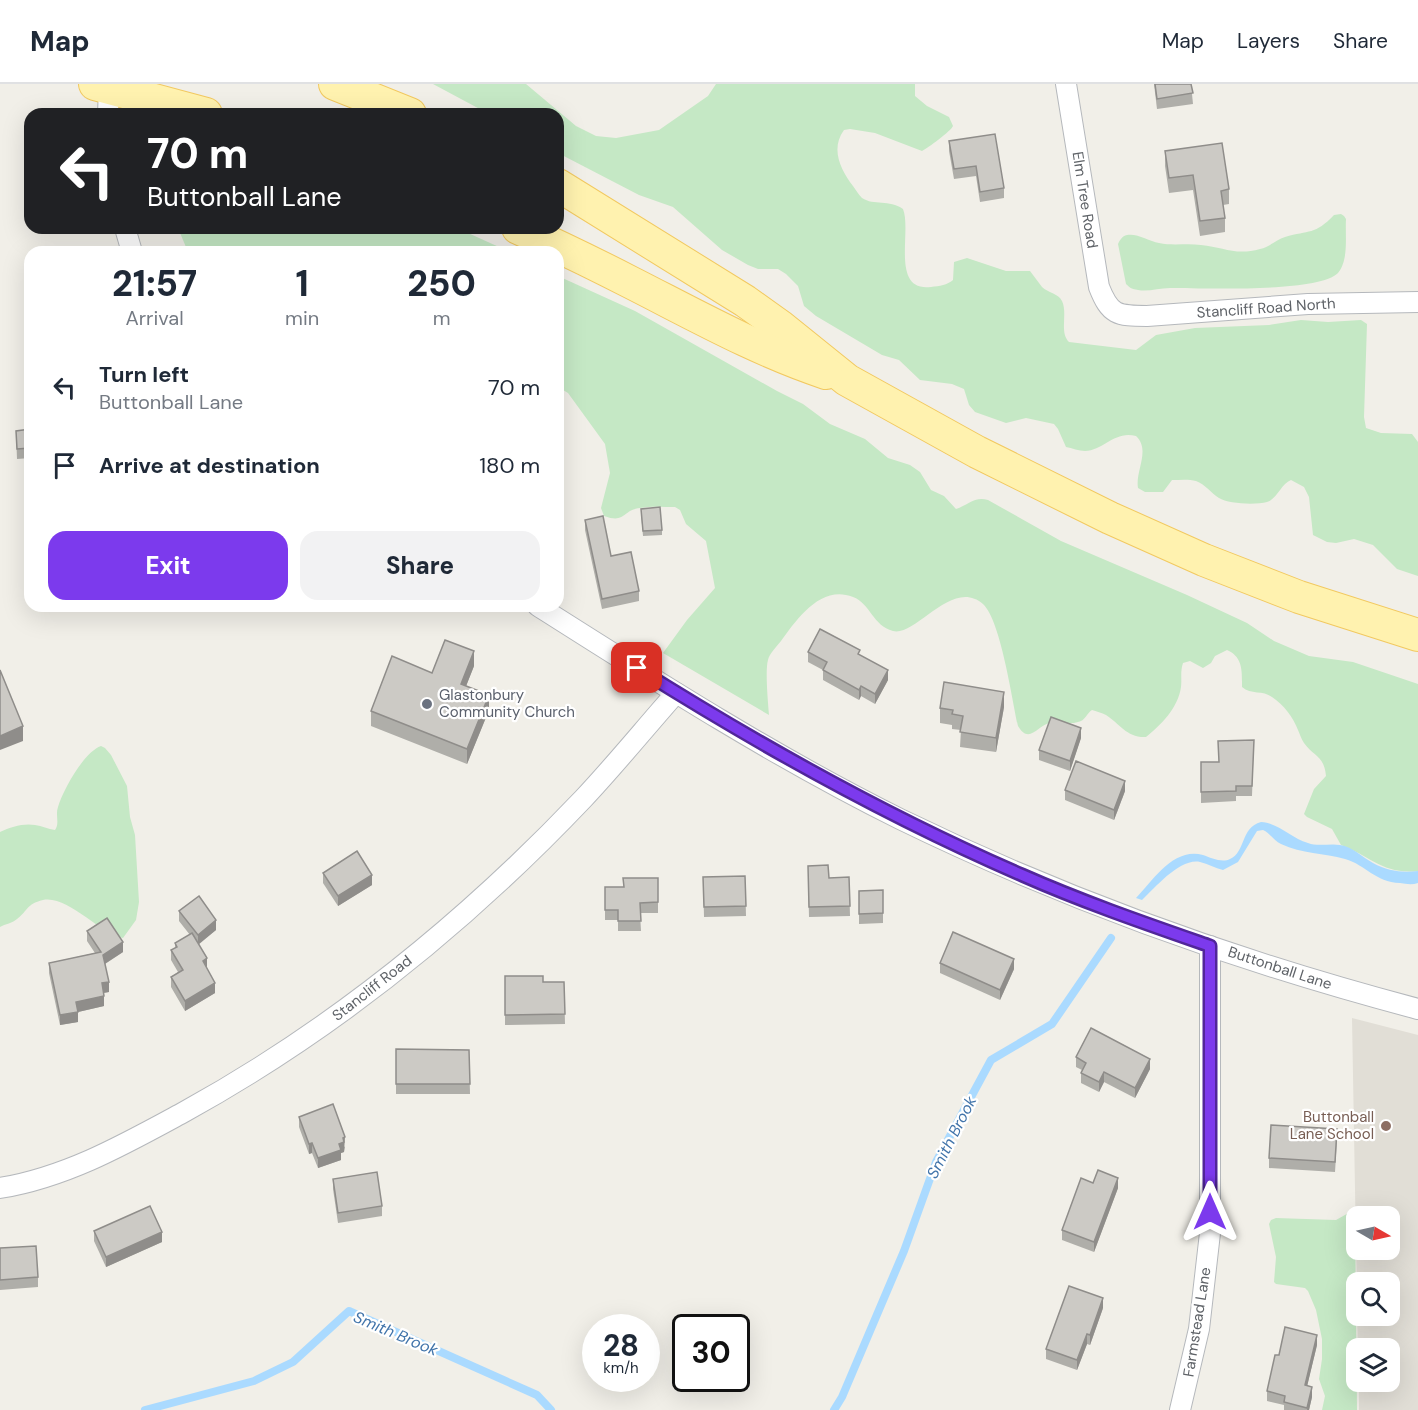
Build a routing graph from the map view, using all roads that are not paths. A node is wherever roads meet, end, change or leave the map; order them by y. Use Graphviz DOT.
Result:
graph roads {
  1 [pos="334,84"];
  2 [pos="1066,84"];
  3 [pos="104,95"];
  4 [pos="174,108"];
  5 [pos="395,108"];
  6 [pos="564,189"];
  7 [pos="530,234"];
  8 [pos="555,246"];
  9 [pos="564,250"];
  10 [pos="1418,302"];
  11 [pos="1114,313"];
  12 [pos="847,380"];
  13 [pos="548,612"];
  14 [pos="1418,635"];
  15 [pos="676,693"];
  16 [pos="1210,946"];
  17 [pos="1418,1009"];
  18 [pos="0,1188"];
  19 [pos="1180,1410"];
  1 -- 5 [label="main road"];
  2 -- 11 [label="street, Elm Tree Road"];
  3 -- 4 [label="main road"];
  6 -- 12 [label="main road"];
  7 -- 8 [label="main road"];
  9 -- 12 [label="main road"];
  10 -- 11 [label="street, Stancliff Road North"];
  12 -- 14 [label="main road"];
  13 -- 15 [label="street, Buttonball Lane"];
  15 -- 16 [label="street, Buttonball Lane"];
  15 -- 18 [label="street, Stancliff Road"];
  16 -- 17 [label="street, Buttonball Lane"];
  16 -- 19 [label="street, Farmstead Lane"];
}
